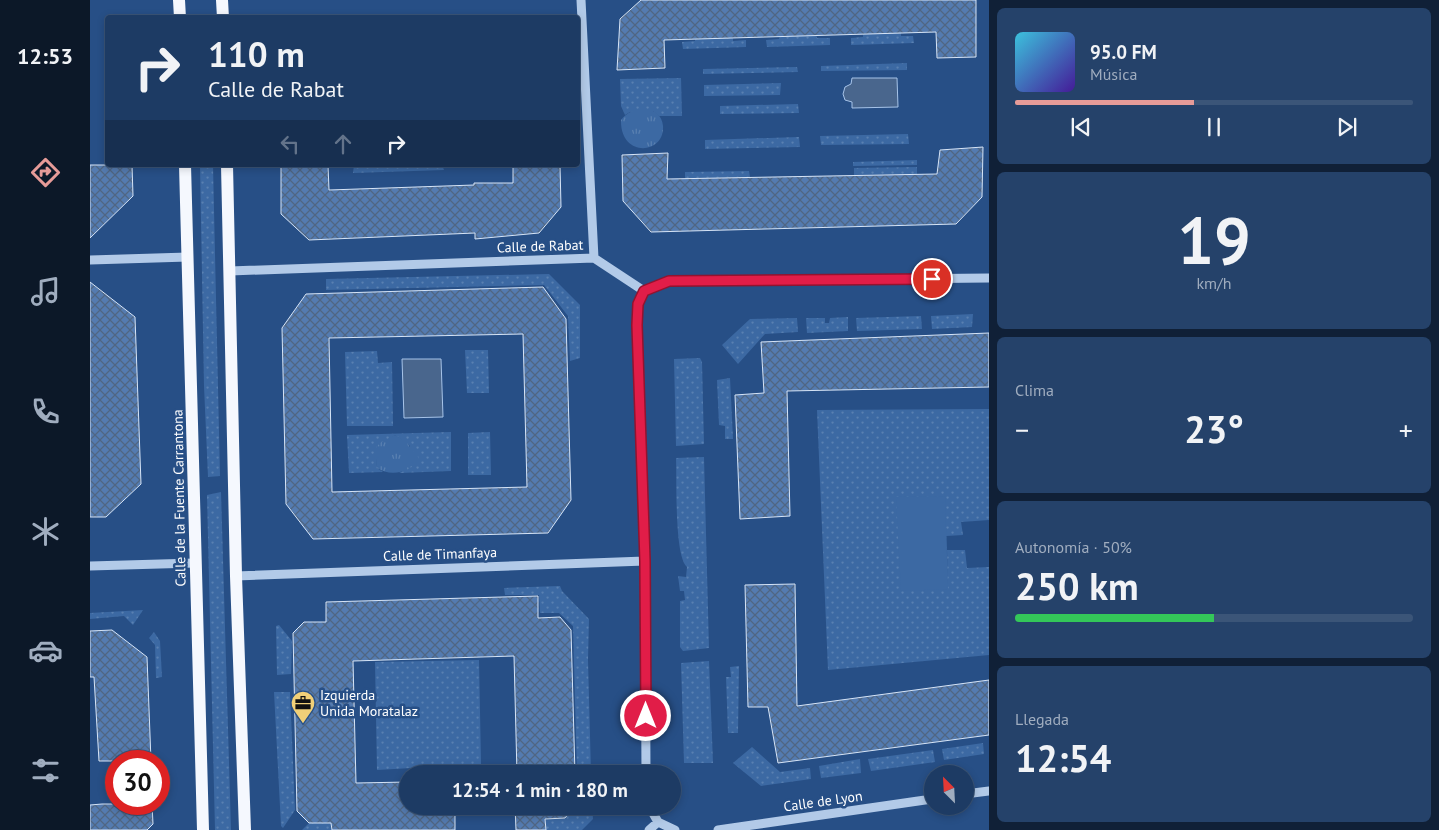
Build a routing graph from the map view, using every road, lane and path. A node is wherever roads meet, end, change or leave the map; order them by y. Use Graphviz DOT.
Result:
graph roads {
  1 [pos="179,0"];
  2 [pos="222,0"];
  3 [pos="581,0"];
  4 [pos="180,15"];
  5 [pos="223,15"];
  6 [pos="185,167"];
  7 [pos="227,167"];
  8 [pos="188,257"];
  9 [pos="594,258"];
  10 [pos="90,260"];
  11 [pos="230,271"];
  12 [pos="989,278"];
  13 [pos="644,291"];
  14 [pos="645,561"];
  15 [pos="195,563"];
  16 [pos="90,566"];
  17 [pos="236,576"];
  18 [pos="646,765"];
  19 [pos="989,791"];
  20 [pos="974,793"];
  21 [pos="924,800"];
  22 [pos="654,815"];
  23 [pos="658,822"];
  24 [pos="203,830"];
  25 [pos="244,830"];
  26 [pos="649,830"];
  27 [pos="675,830"];
  28 [pos="718,830"];
  1 -- 4 [label="main road"];
  2 -- 5 [label="main road"];
  3 -- 9 [label="street"];
  6 -- 8 [label="main road, Calle de la Fuente Carrantona"];
  7 -- 11 [label="main road"];
  8 -- 10 [label="street"];
  8 -- 15 [label="main road, Calle de la Fuente Carrantona"];
  9 -- 11 [label="street, Calle de Rabat"];
  9 -- 13 [label="street, Calle de Rabat"];
  11 -- 17 [label="main road"];
  12 -- 13 [label="street"];
  13 -- 14 [label="street"];
  14 -- 17 [label="street, Calle de Timanfaya"];
  14 -- 18 [label="street"];
  15 -- 16 [label="street"];
  15 -- 24 [label="main road, Calle de la Fuente Carrantona"];
  17 -- 25 [label="main road"];
  19 -- 20 [label="street"];
  21 -- 28 [label="street, Calle de Lyon"];
  22 -- 23 [label="street"];
  23 -- 26 [label="street"];
  23 -- 27 [label="street"];
}
